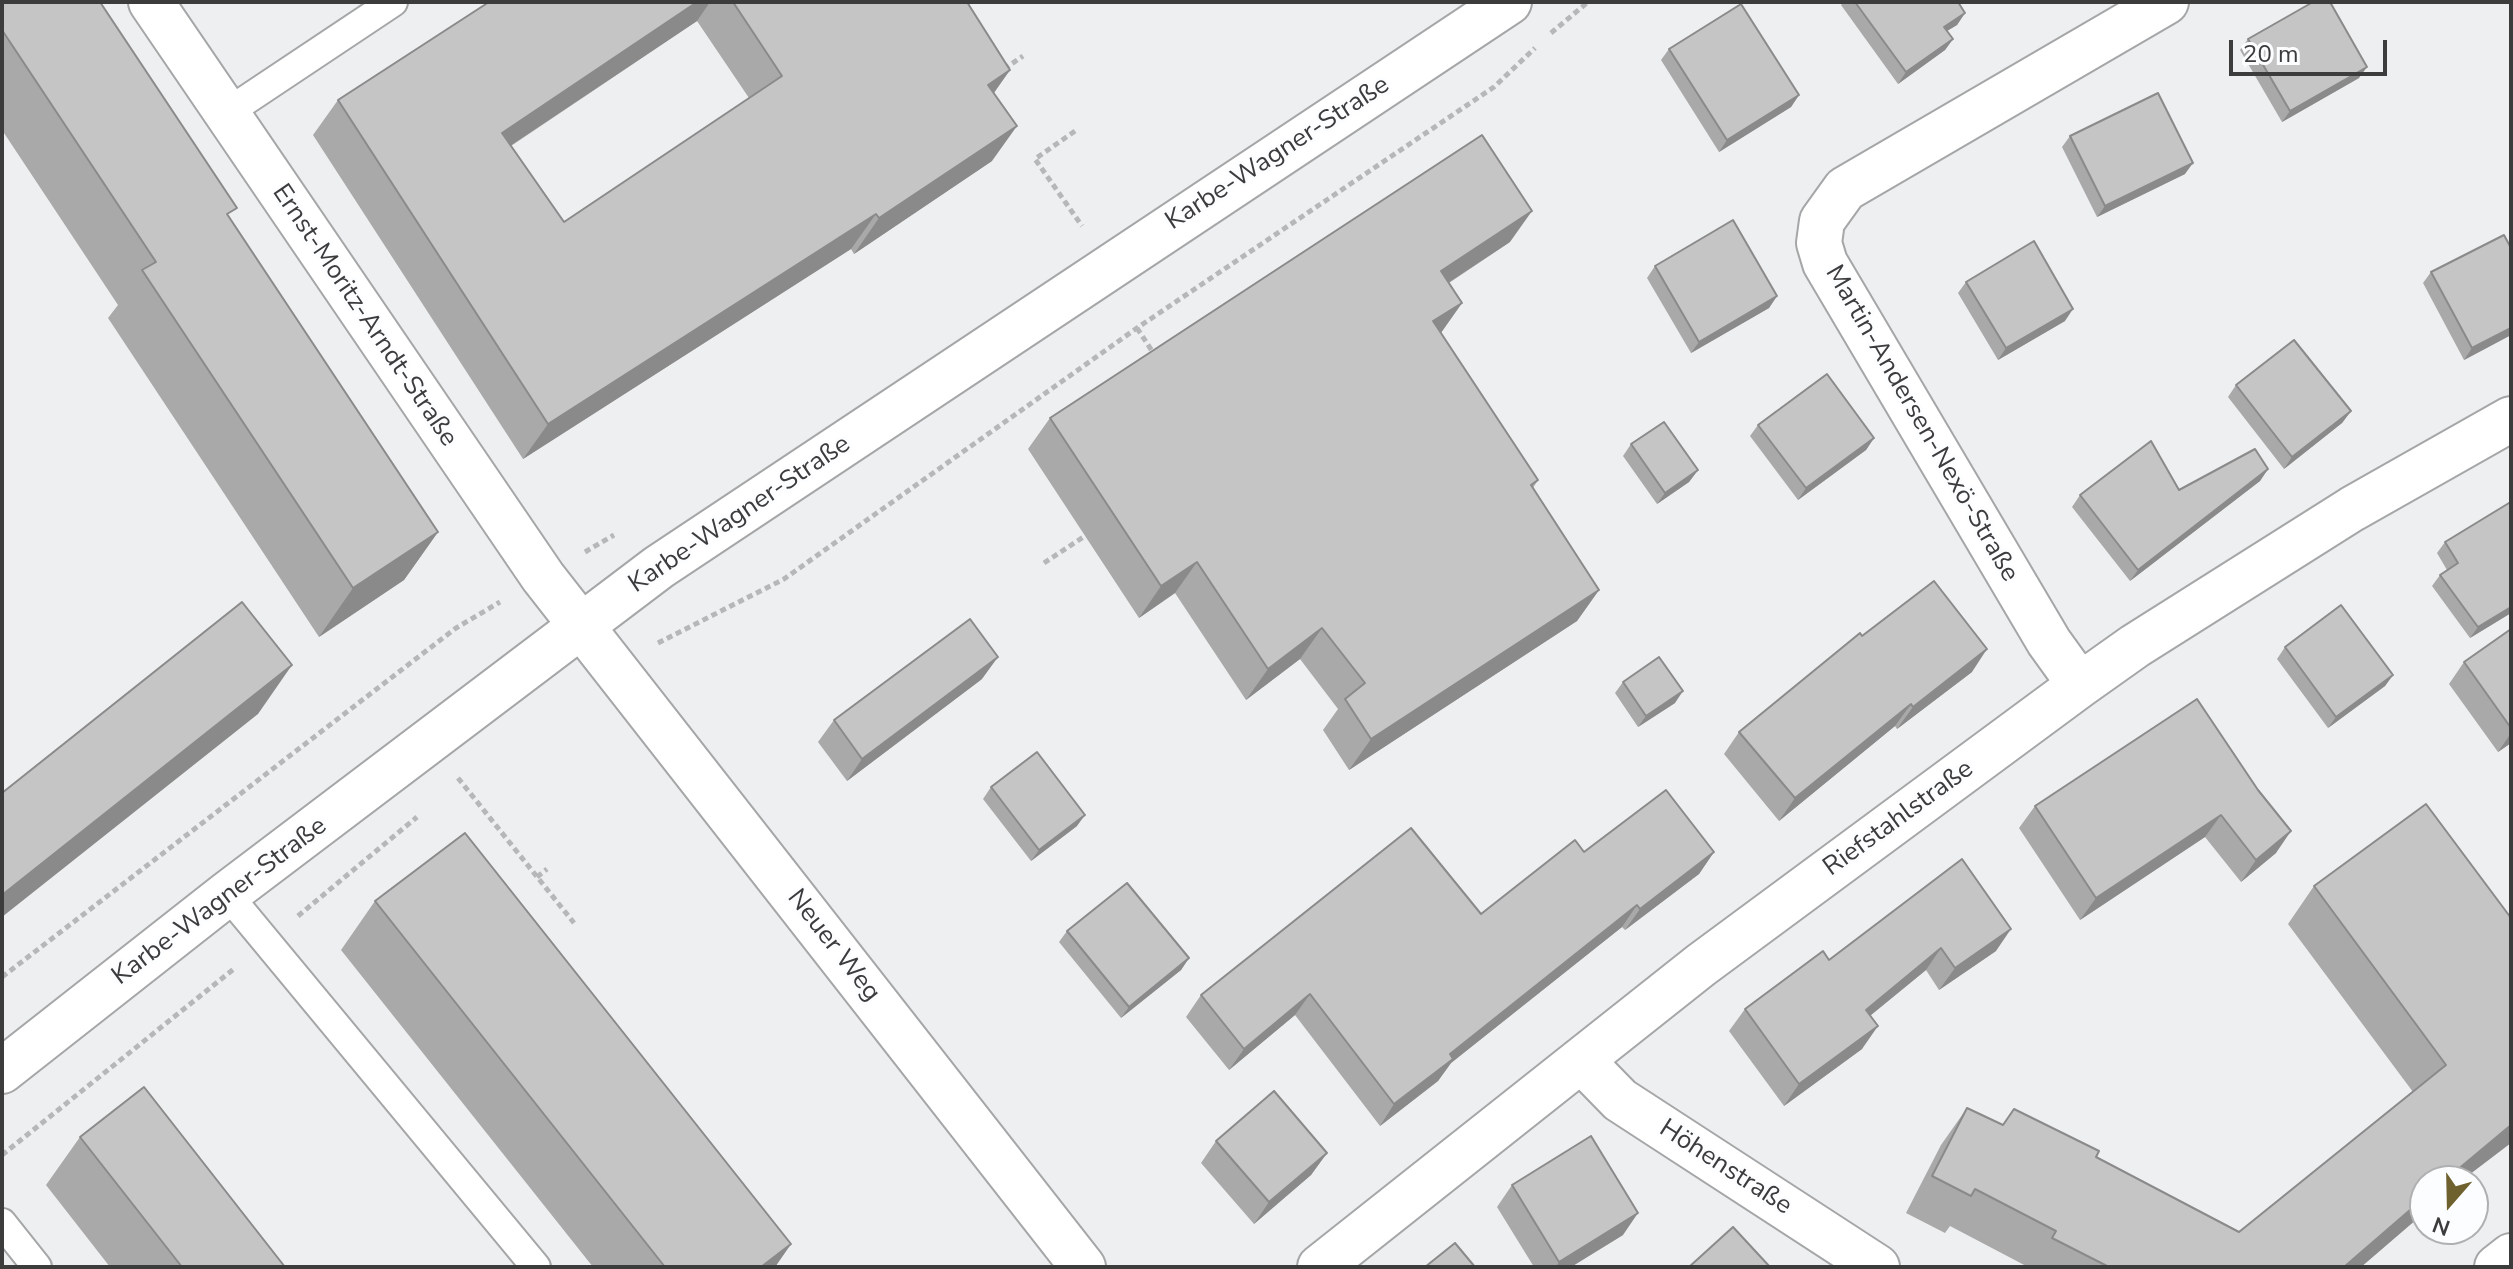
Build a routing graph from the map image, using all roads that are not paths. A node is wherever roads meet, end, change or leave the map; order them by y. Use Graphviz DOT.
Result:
graph roads {
  1 [pos="151,2"];
  2 [pos="393,2"];
  3 [pos="1509,2"];
  4 [pos="2166,2"];
  5 [pos="225,114"];
  6 [pos="2511,419"];
  7 [pos="583,626"];
  8 [pos="2080,685"];
  9 [pos="227,894"];
  10 [pos="1581,1060"];
  11 [pos="2,1071"];
  12 [pos="2,1223"];
  13 [pos="2511,1256"];
  14 [pos="37,1267"];
  15 [pos="536,1267"];
  16 [pos="1083,1267"];
  17 [pos="1320,1267"];
  18 [pos="1877,1267"];
  19 [pos="2497,1267"];
  1 -- 5 [label="street, Ernst-Moritz-Arndt-Straße"];
  2 -- 5 [label="lane"];
  3 -- 7 [label="street, Karbe-Wagner-Straße"];
  4 -- 8 [label="street, Martin-Andersen-Nexö-Straße"];
  5 -- 7 [label="street, Ernst-Moritz-Arndt-Straße"];
  6 -- 8 [label="street, Riefstahlstraße"];
  7 -- 9 [label="street, Karbe-Wagner-Straße"];
  7 -- 16 [label="street, Neuer Weg"];
  8 -- 10 [label="street, Riefstahlstraße"];
  9 -- 11 [label="street, Karbe-Wagner-Straße"];
  9 -- 15 [label="lane"];
  10 -- 17 [label="street, Riefstahlstraße"];
  10 -- 18 [label="street, Höhenstraße"];
  12 -- 14 [label="lane"];
  13 -- 19 [label="street"];
}
